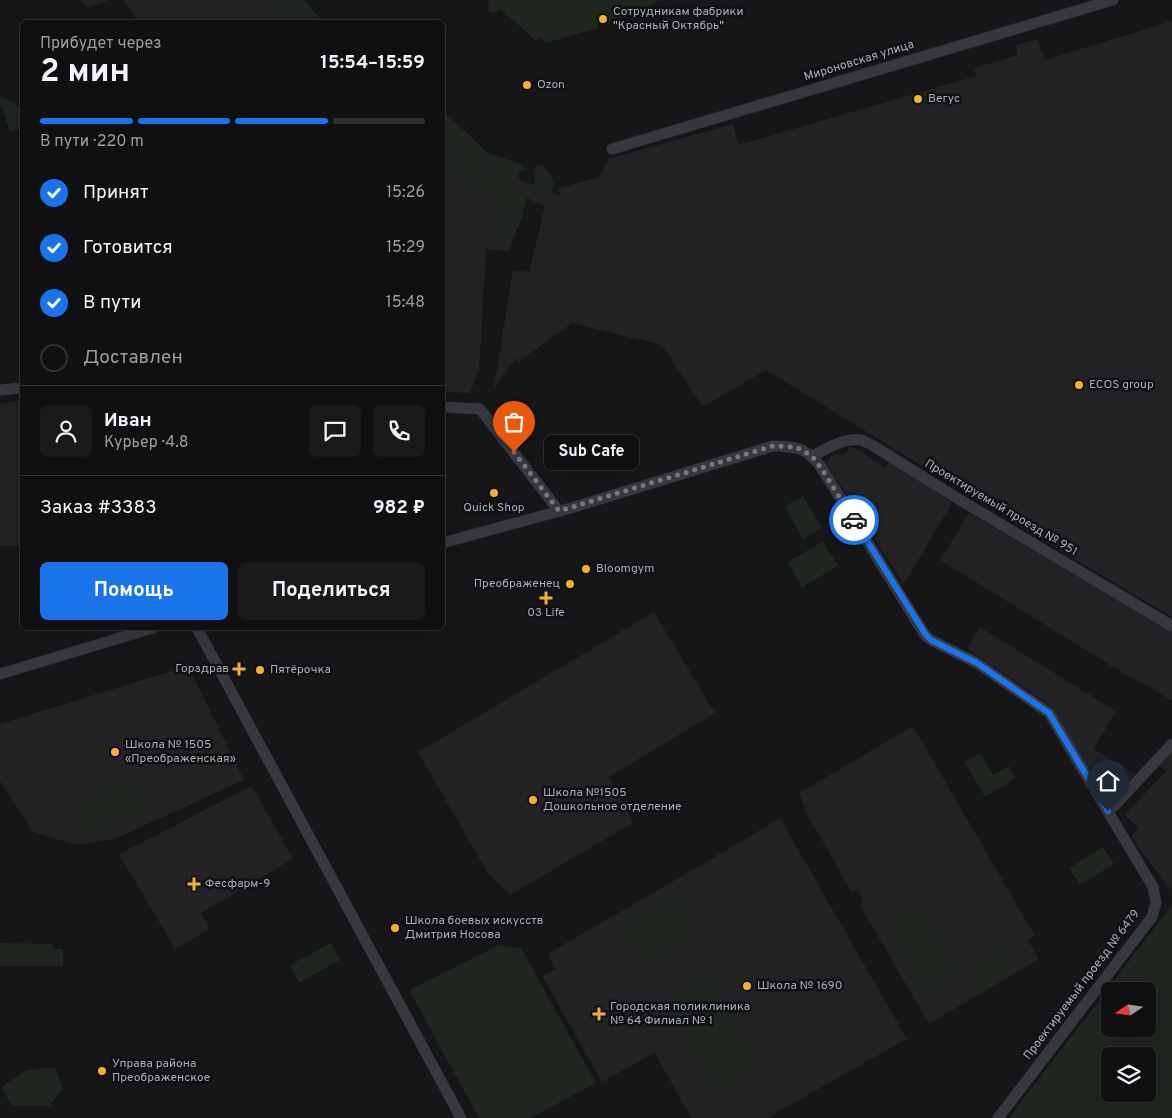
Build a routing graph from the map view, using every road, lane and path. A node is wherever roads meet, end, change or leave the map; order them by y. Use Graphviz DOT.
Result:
graph roads {
  1 [pos="1113,0"];
  2 [pos="1073,5"];
  3 [pos="612,149"];
  4 [pos="20,388"];
  5 [pos="0,390"];
  6 [pos="445,407"];
  7 [pos="812,456"];
  8 [pos="559,511"];
  9 [pos="445,541"];
  10 [pos="1172,626"];
  11 [pos="146,630"];
  12 [pos="198,630"];
  13 [pos="0,674"];
  14 [pos="1172,744"];
  15 [pos="1108,811"];
  16 [pos="461,1118"];
  17 [pos="998,1118"];
  1 -- 2 [label="street, Мироновская улица"];
  2 -- 3 [label="street, Мироновская улица"];
  4 -- 5 [label="street"];
  6 -- 8 [label="street"];
  7 -- 8 [label="street"];
  7 -- 10 [label="street, Проектируемый проезд № 951"];
  7 -- 15 [label="street, Проектируемый проезд № 6479"];
  8 -- 9 [label="street"];
  11 -- 13 [label="street"];
  12 -- 16 [label="street"];
  14 -- 15 [label="street"];
  15 -- 17 [label="street, Проектируемый проезд № 6479"];
}
